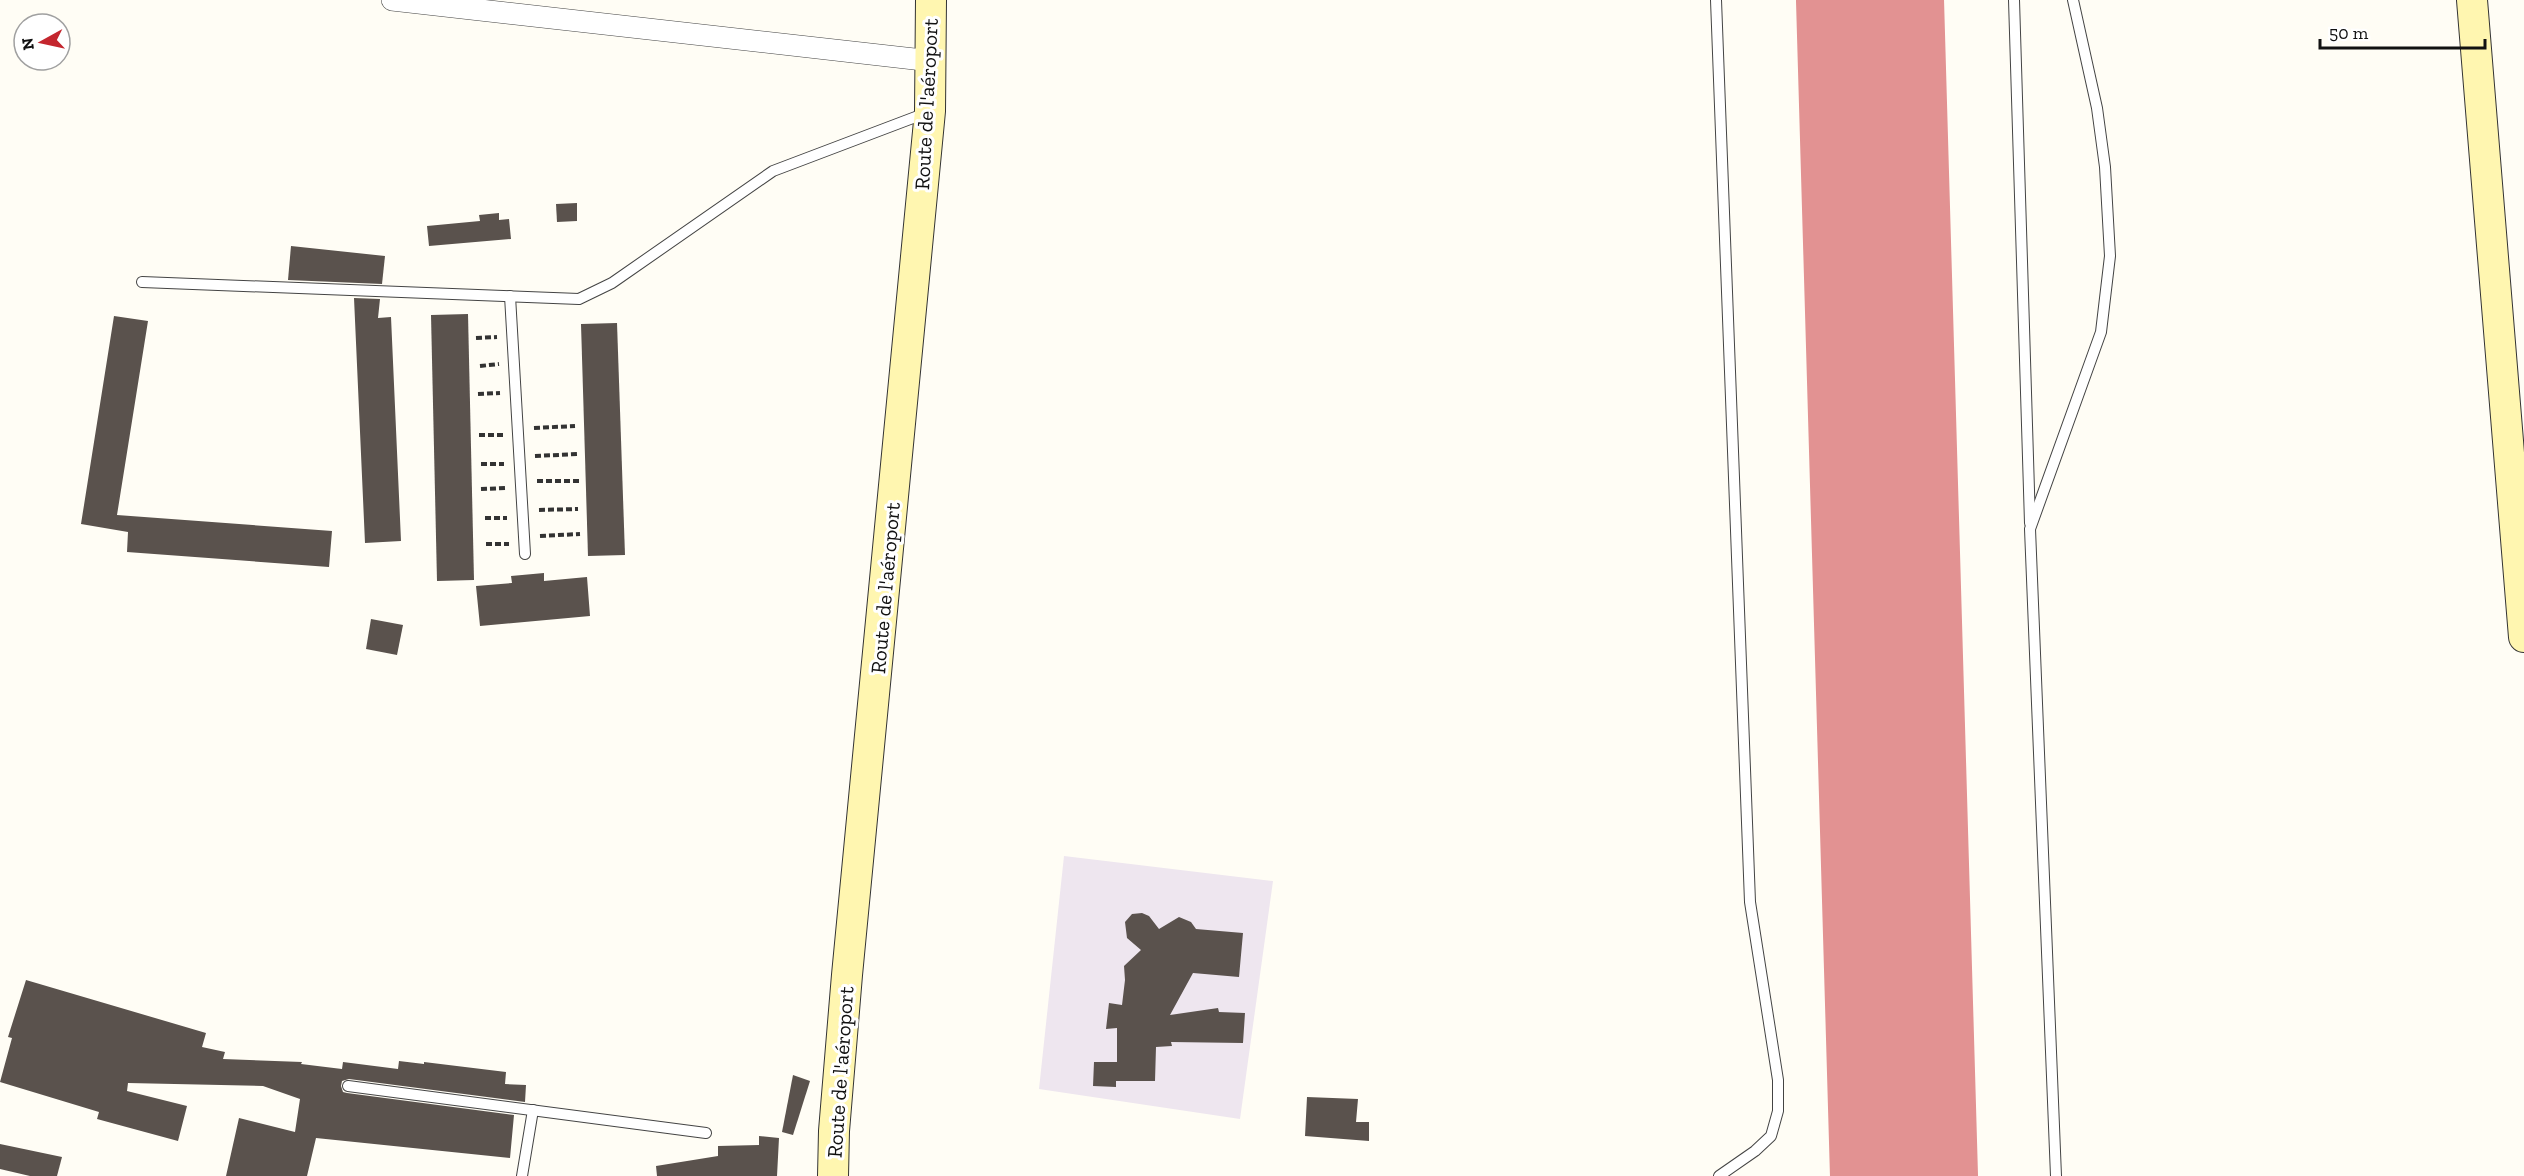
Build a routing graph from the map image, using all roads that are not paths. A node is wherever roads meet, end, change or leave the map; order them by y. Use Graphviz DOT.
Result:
graph roads {
  1 [pos="392,0"];
  2 [pos="931,0"];
  3 [pos="1716,0"];
  4 [pos="2014,0"];
  5 [pos="2073,0"];
  6 [pos="2472,0"];
  7 [pos="932,61"];
  8 [pos="930,111"];
  9 [pos="142,282"];
  10 [pos="510,296"];
  11 [pos="2515,386"];
  12 [pos="2030,529"];
  13 [pos="525,545"];
  14 [pos="2524,637"];
  15 [pos="348,1086"];
  16 [pos="533,1110"];
  17 [pos="706,1133"];
  18 [pos="522,1176"];
  19 [pos="833,1176"];
  20 [pos="1719,1176"];
  21 [pos="2056,1176"];
  1 -- 7 [label="street"];
  2 -- 7 [label="street, Route de l'aéroport"];
  3 -- 20 [label="lane"];
  4 -- 12 [label="lane"];
  5 -- 12 [label="lane"];
  6 -- 11 [label="street"];
  7 -- 8 [label="street, Route de l'aéroport"];
  8 -- 10 [label="lane"];
  8 -- 19 [label="street, Route de l'aéroport"];
  9 -- 10 [label="lane"];
  10 -- 13 [label="lane"];
  11 -- 14 [label="street"];
  12 -- 21 [label="lane"];
  15 -- 16 [label="lane"];
  16 -- 17 [label="lane"];
  16 -- 18 [label="lane"];
}
